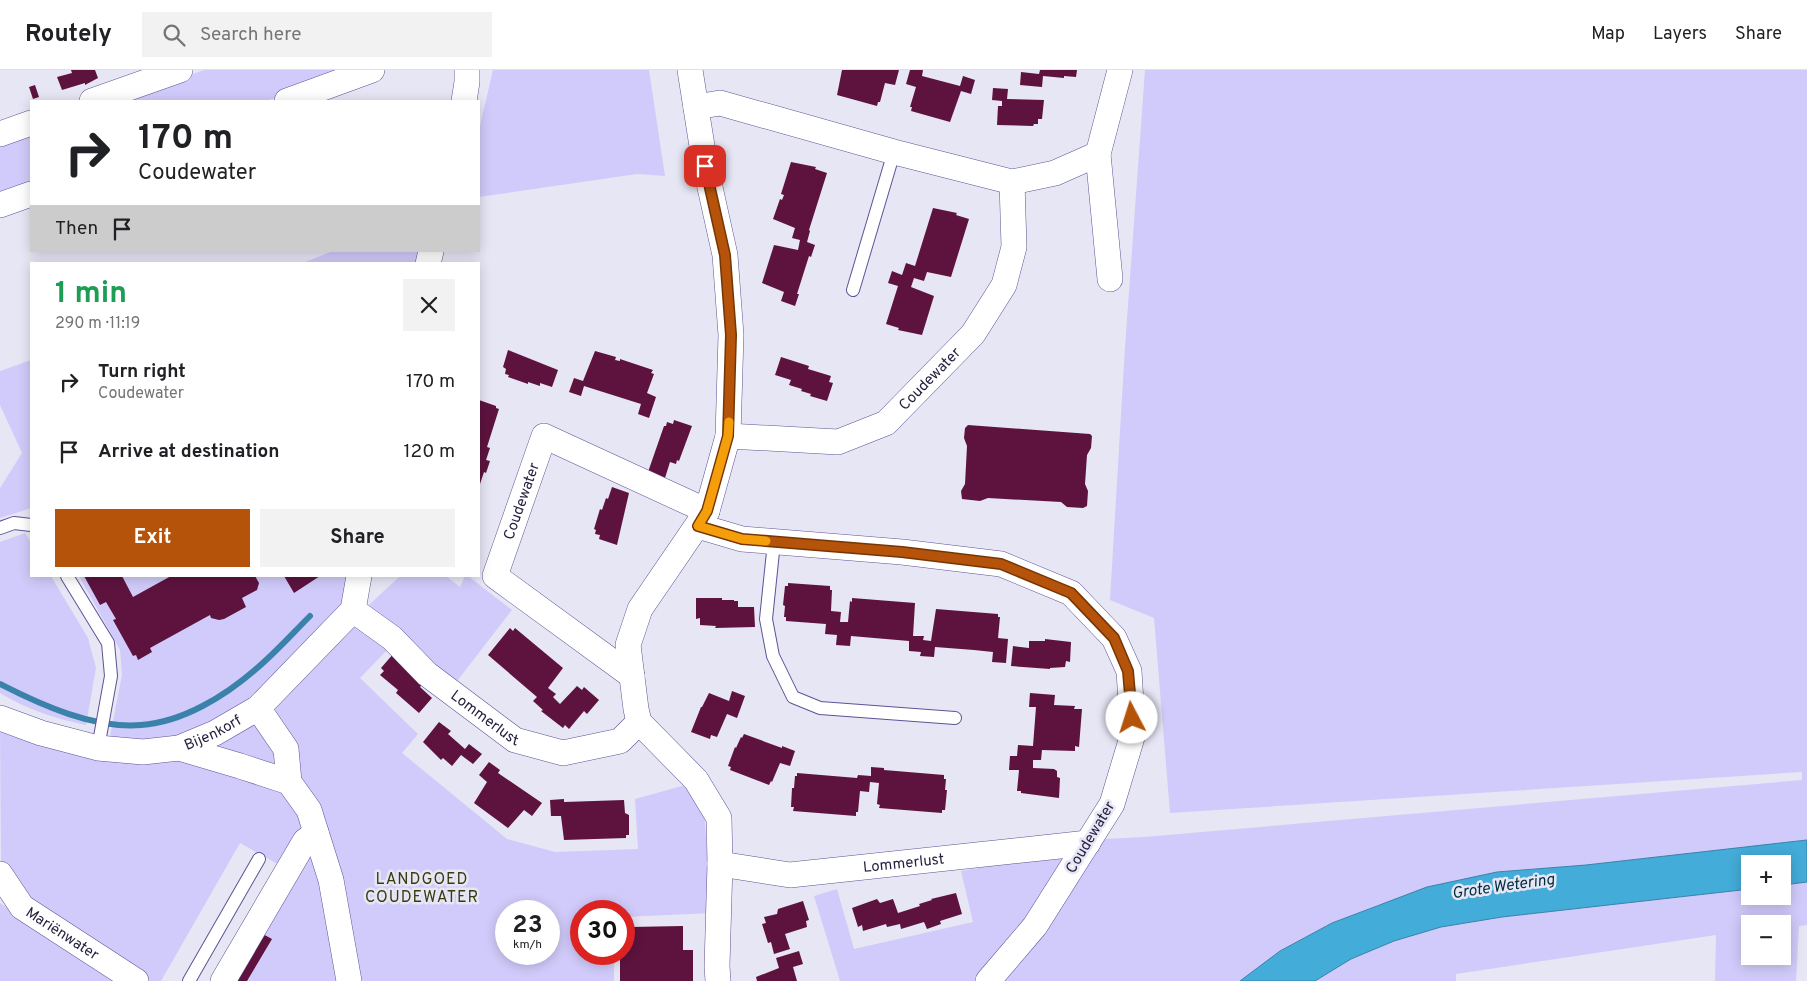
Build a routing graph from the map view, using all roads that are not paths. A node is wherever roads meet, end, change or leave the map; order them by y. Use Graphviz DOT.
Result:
graph roads {
  1 [pos="180,70"];
  2 [pos="372,70"];
  3 [pos="466,70"];
  4 [pos="690,70"];
  5 [pos="1120,70"];
  6 [pos="95,100"];
  7 [pos="290,100"];
  8 [pos="464,100"];
  9 [pos="696,107"];
  10 [pos="30,123"];
  11 [pos="0,134"];
  12 [pos="894,152"];
  13 [pos="1098,154"];
  14 [pos="1012,182"];
  15 [pos="30,194"];
  16 [pos="0,205"];
  17 [pos="1110,279"];
  18 [pos="853,290"];
  19 [pos="728,436"];
  20 [pos="703,519"];
  21 [pos="30,525"];
  22 [pos="0,528"];
  23 [pos="774,542"];
  24 [pos="68,577"];
  25 [pos="359,577"];
  26 [pos="352,610"];
  27 [pos="632,676"];
  28 [pos="258,708"];
  29 [pos="0,718"];
  30 [pos="955,718"];
  31 [pos="639,722"];
  32 [pos="100,742"];
  33 [pos="179,748"];
  34 [pos="289,782"];
  35 [pos="316,833"];
  36 [pos="1088,843"];
  37 [pos="259,860"];
  38 [pos="720,864"];
  39 [pos="0,874"];
  40 [pos="136,981"];
  41 [pos="189,981"];
  42 [pos="223,981"];
  43 [pos="349,981"];
  44 [pos="718,981"];
  45 [pos="988,981"];
  1 -- 6 [label="street"];
  2 -- 7 [label="street"];
  3 -- 8 [label="street"];
  4 -- 9 [label="street"];
  5 -- 13 [label="street"];
  9 -- 12 [label="street"];
  9 -- 19 [label="street"];
  10 -- 11 [label="street"];
  12 -- 14 [label="street"];
  12 -- 18 [label="lane"];
  13 -- 14 [label="street"];
  13 -- 17 [label="street"];
  14 -- 19 [label="street, Coudewater"];
  15 -- 16 [label="street"];
  19 -- 20 [label="street"];
  20 -- 23 [label="street, Coudewater"];
  20 -- 27 [label="street"];
  20 -- 27 [label="street, Coudewater"];
  21 -- 22 [label="lane"];
  23 -- 30 [label="lane"];
  23 -- 36 [label="street, Coudewater"];
  24 -- 32 [label="lane"];
  25 -- 26 [label="street"];
  26 -- 28 [label="street, Bijenkorf"];
  26 -- 31 [label="street, Lommerlust"];
  27 -- 31 [label="street"];
  28 -- 33 [label="street, Bijenkorf"];
  28 -- 34 [label="street"];
  29 -- 32 [label="street, Bijenkorf"];
  31 -- 38 [label="street"];
  32 -- 33 [label="street, Bijenkorf"];
  33 -- 34 [label="street"];
  34 -- 35 [label="street"];
  35 -- 42 [label="street"];
  35 -- 43 [label="street"];
  36 -- 38 [label="street, Lommerlust"];
  36 -- 45 [label="street, Coudewater"];
  37 -- 41 [label="lane"];
  38 -- 44 [label="street"];
  39 -- 40 [label="street, Mariënwater"];
}
